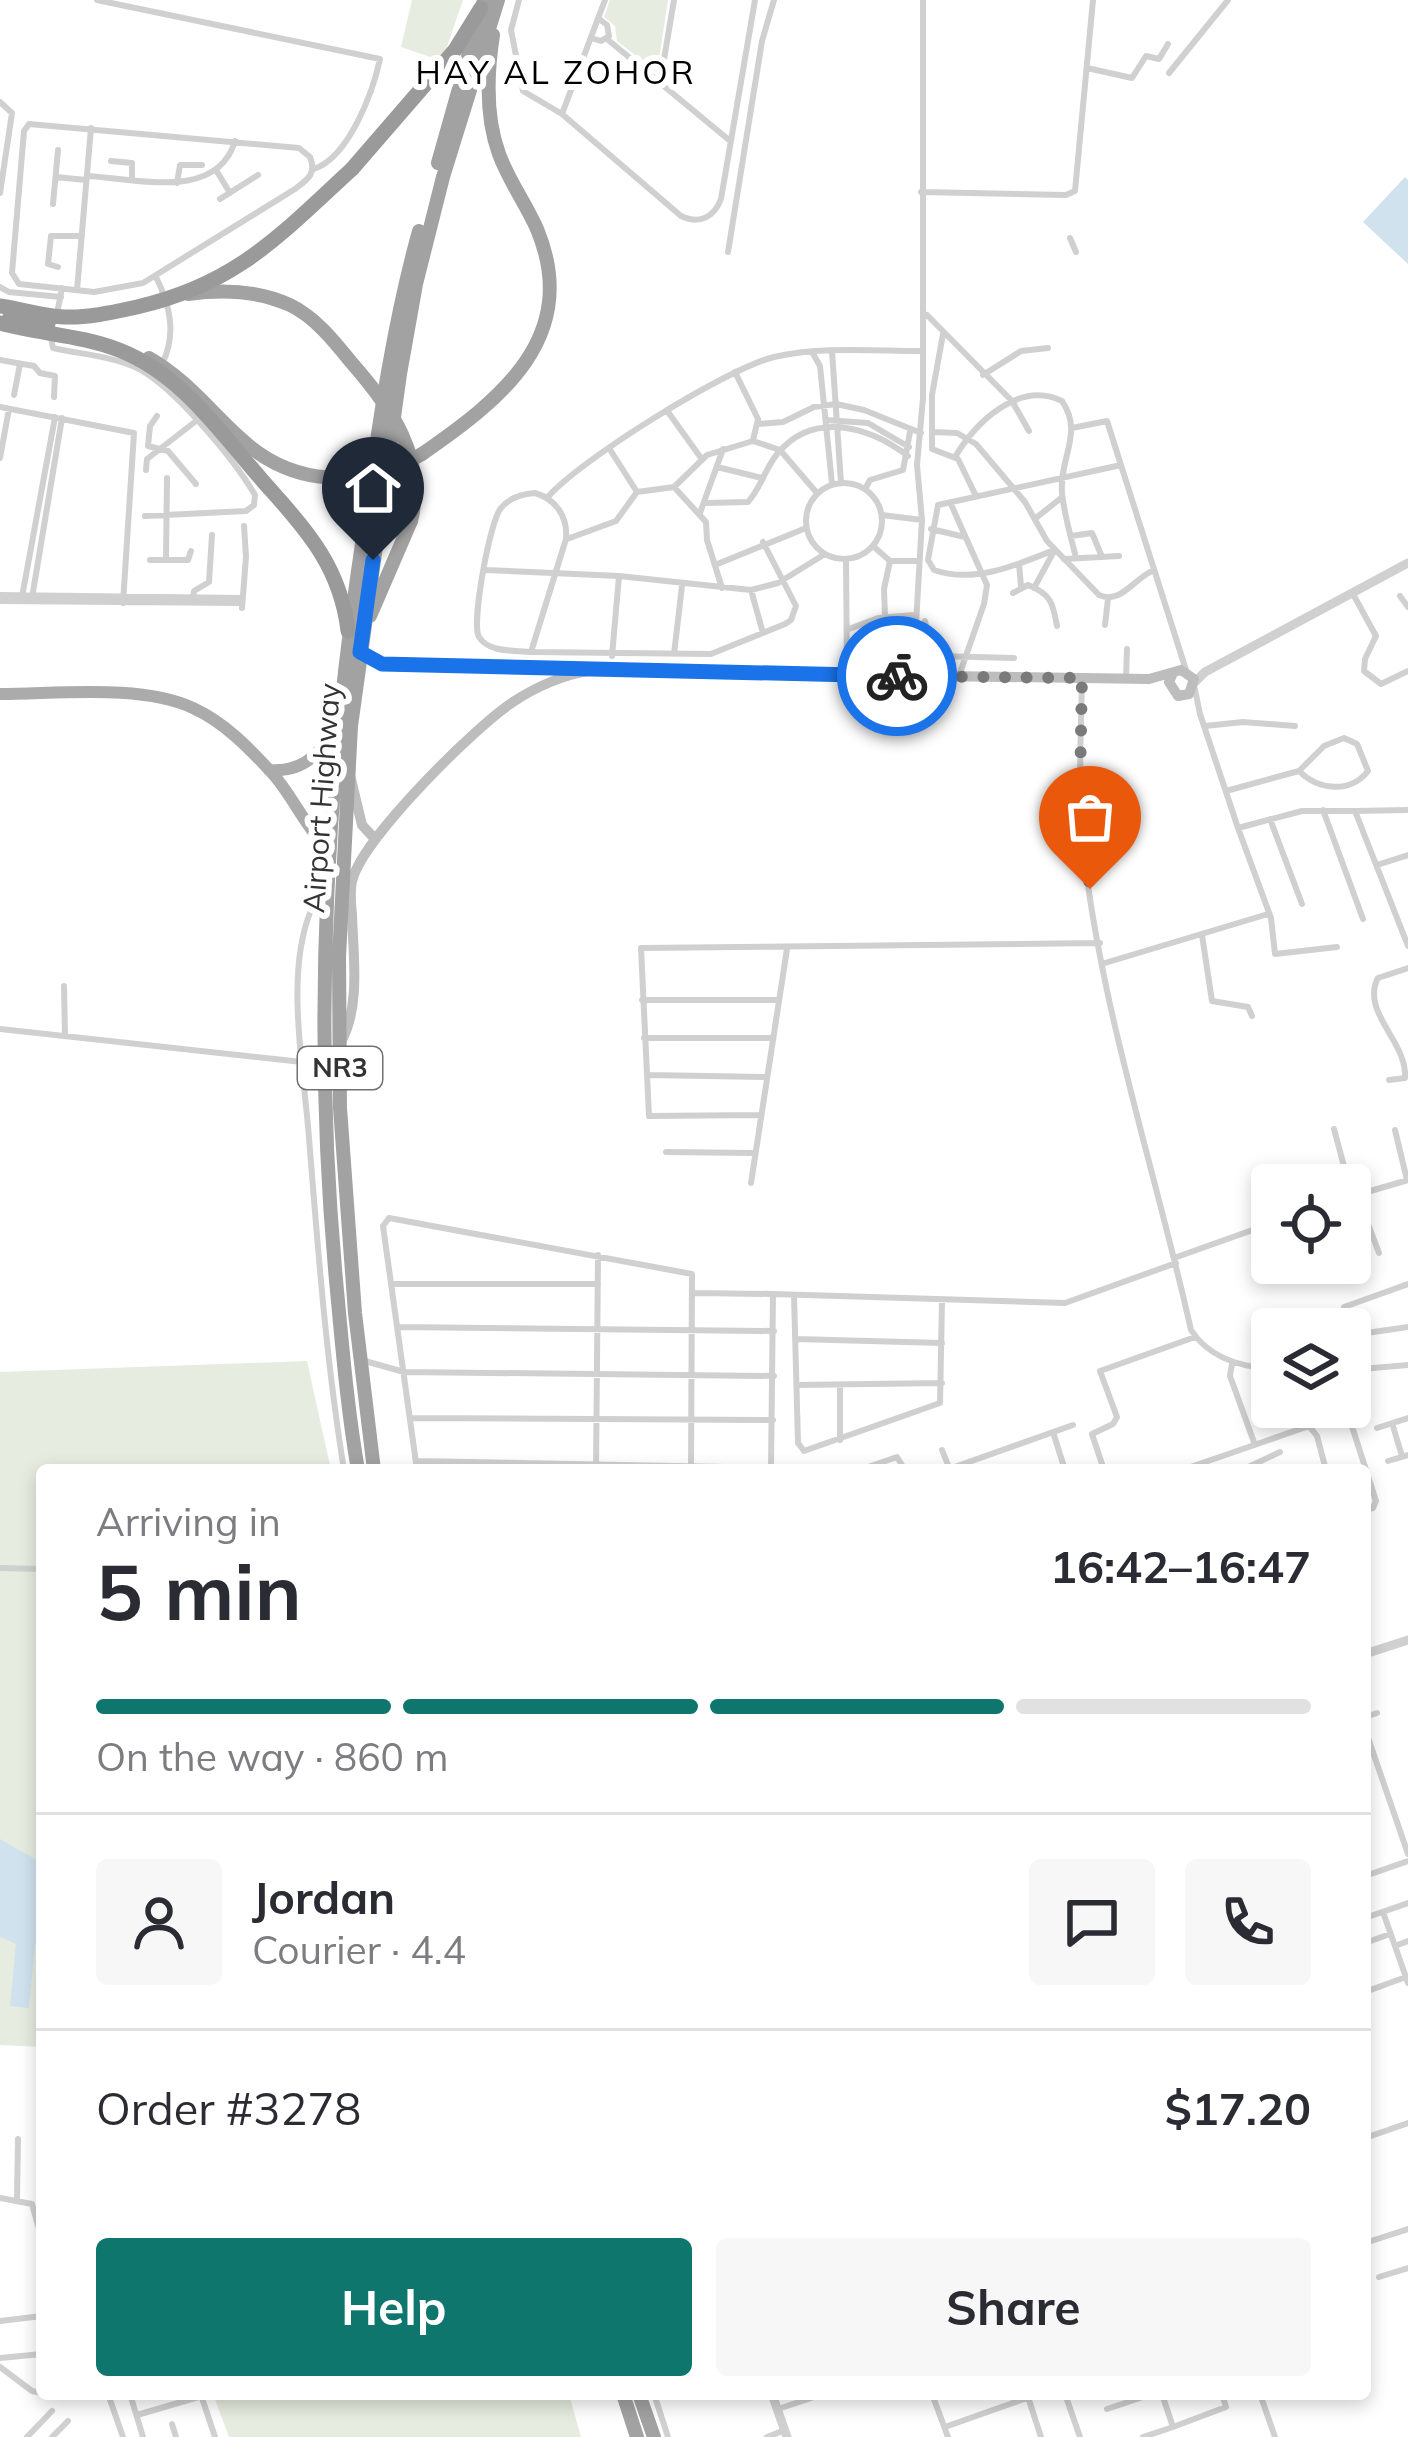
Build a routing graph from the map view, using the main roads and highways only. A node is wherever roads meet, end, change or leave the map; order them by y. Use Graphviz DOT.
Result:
graph roads {
  1 [pos="498,0"];
  2 [pos="483,4"];
  3 [pos="177,296"];
  4 [pos="0,306"];
  5 [pos="56,320"];
  6 [pos="0,321"];
  7 [pos="356,631"];
  8 [pos="1186,677"];
  9 [pos="1149,679"];
  10 [pos="1175,693"];
  11 [pos="0,694"];
  12 [pos="340,718"];
  13 [pos="269,770"];
  14 [pos="348,770"];
  15 [pos="374,838"];
  16 [pos="327,846"];
  17 [pos="339,1046"];
  18 [pos="357,1464"];
  19 [pos="373,1464"];
  20 [pos="624,2400"];
  21 [pos="641,2400"];
  22 [pos="637,2437"];
  23 [pos="654,2437"];
  1 -- 5 [label="highway, bridge"];
  1 -- 7 [label="highway, Airport Highway / NR3"];
  2 -- 3 [label="highway, bridge"];
  2 -- 7 [label="highway, Airport Highway / NR3"];
  3 -- 5 [label="highway, bridge"];
  3 -- 7 [label="highway, bridge"];
  4 -- 5 [label="highway, bridge"];
  5 -- 6 [label="highway, bridge"];
  6 -- 7 [label="highway, bridge"];
  7 -- 12 [label="highway, Airport Highway / NR3"];
  7 -- 14 [label="highway, Airport Highway / NR3"];
  8 -- 9 [label="main road"];
  8 -- 10 [label="main road"];
  8 -- 10 [label="main road"];
  9 -- 10 [label="main road"];
  9 -- 15 [label="main road"];
  11 -- 13 [label="main road"];
  12 -- 13 [label="main road"];
  12 -- 16 [label="highway, Airport Highway / NR3"];
  13 -- 16 [label="main road"];
  14 -- 15 [label="main road"];
  14 -- 17 [label="highway, Airport Highway / NR3"];
  15 -- 17 [label="main road"];
  16 -- 18 [label="highway, Airport Highway / NR3"];
  17 -- 19 [label="highway, Airport Highway / NR3"];
  20 -- 22 [label="highway"];
  21 -- 23 [label="highway"];
}
